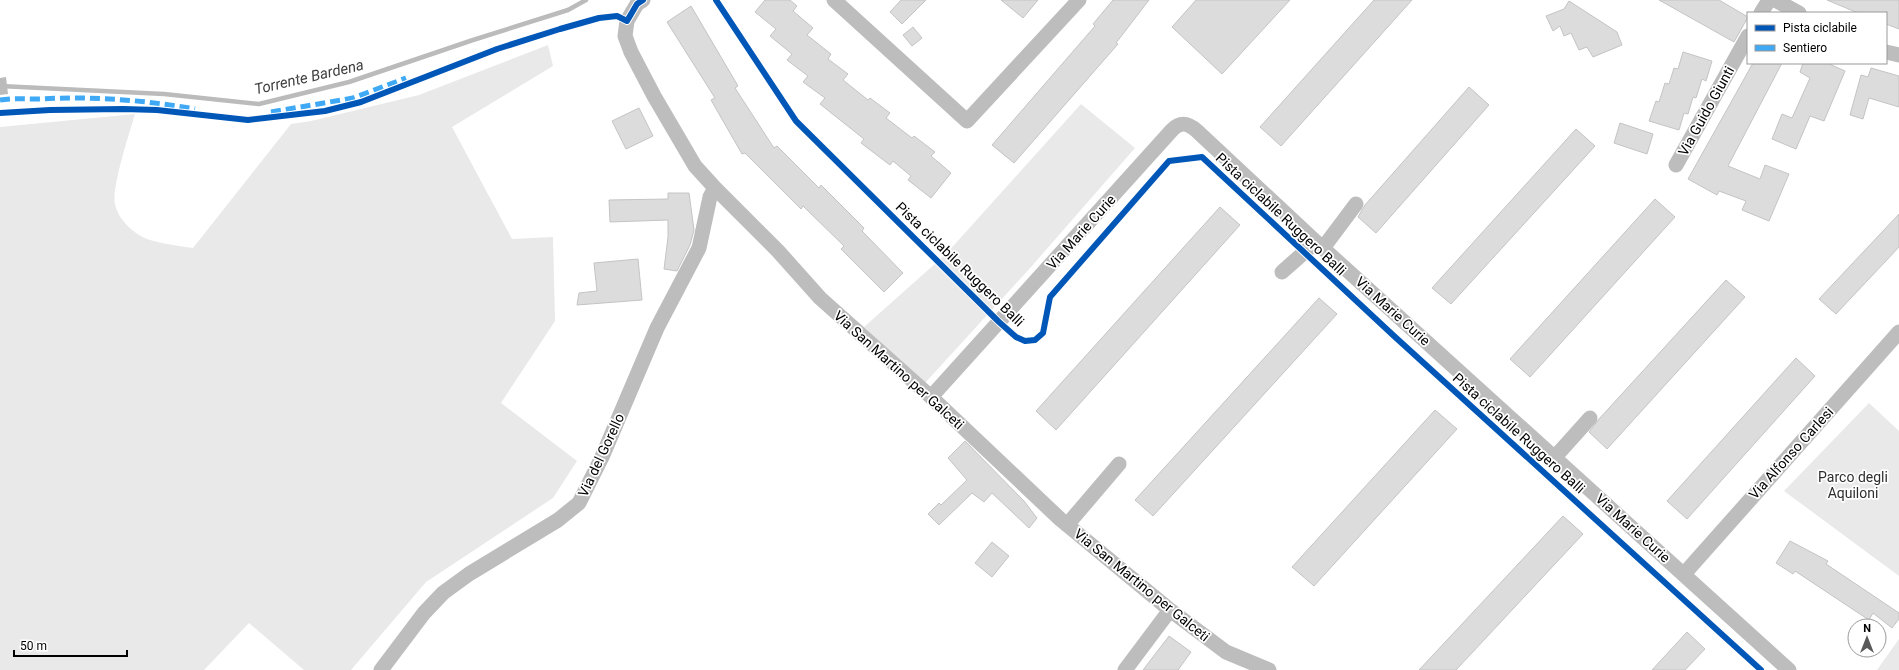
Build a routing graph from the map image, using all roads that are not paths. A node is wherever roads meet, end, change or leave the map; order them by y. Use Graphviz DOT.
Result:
graph roads {
  1 [pos="643,0"];
  2 [pos="834,0"];
  3 [pos="1079,0"];
  4 [pos="1768,0"];
  5 [pos="1776,0"];
  6 [pos="1762,12"];
  7 [pos="1797,12"];
  8 [pos="1747,38"];
  9 [pos="1887,52"];
  10 [pos="1899,55"];
  11 [pos="1676,165"];
  12 [pos="715,188"];
  13 [pos="1356,204"];
  14 [pos="1320,245"];
  15 [pos="1282,272"];
  16 [pos="1899,332"];
  17 [pos="930,397"];
  18 [pos="1590,418"];
  19 [pos="1555,457"];
  20 [pos="1118,464"];
  21 [pos="1067,525"];
  22 [pos="1684,574"];
  23 [pos="1170,610"];
  24 [pos="381,670"];
  25 [pos="1125,670"];
  26 [pos="1270,670"];
  27 [pos="1789,670"];
  1 -- 12 [label="street, Via San Martino per Galceti"];
  2 -- 3 [label="street"];
  4 -- 6 [label="street"];
  5 -- 7 [label="street"];
  8 -- 11 [label="street, Via Guido Giunti"];
  9 -- 10 [label="street"];
  12 -- 17 [label="street, Via San Martino per Galceti"];
  12 -- 24 [label="street, Via del Gorello"];
  13 -- 14 [label="street"];
  14 -- 15 [label="street"];
  14 -- 17 [label="street, Via Marie Curie"];
  14 -- 19 [label="street, Via Marie Curie"];
  16 -- 22 [label="street, Via Alfonso Carlesi"];
  17 -- 21 [label="street, Via San Martino per Galceti"];
  18 -- 19 [label="street"];
  19 -- 22 [label="street, Via Marie Curie"];
  20 -- 21 [label="street"];
  21 -- 23 [label="street, Via San Martino per Galceti"];
  22 -- 27 [label="street, Via Marie Curie"];
  23 -- 25 [label="street"];
  23 -- 26 [label="street, Via San Martino per Galceti"];
}
